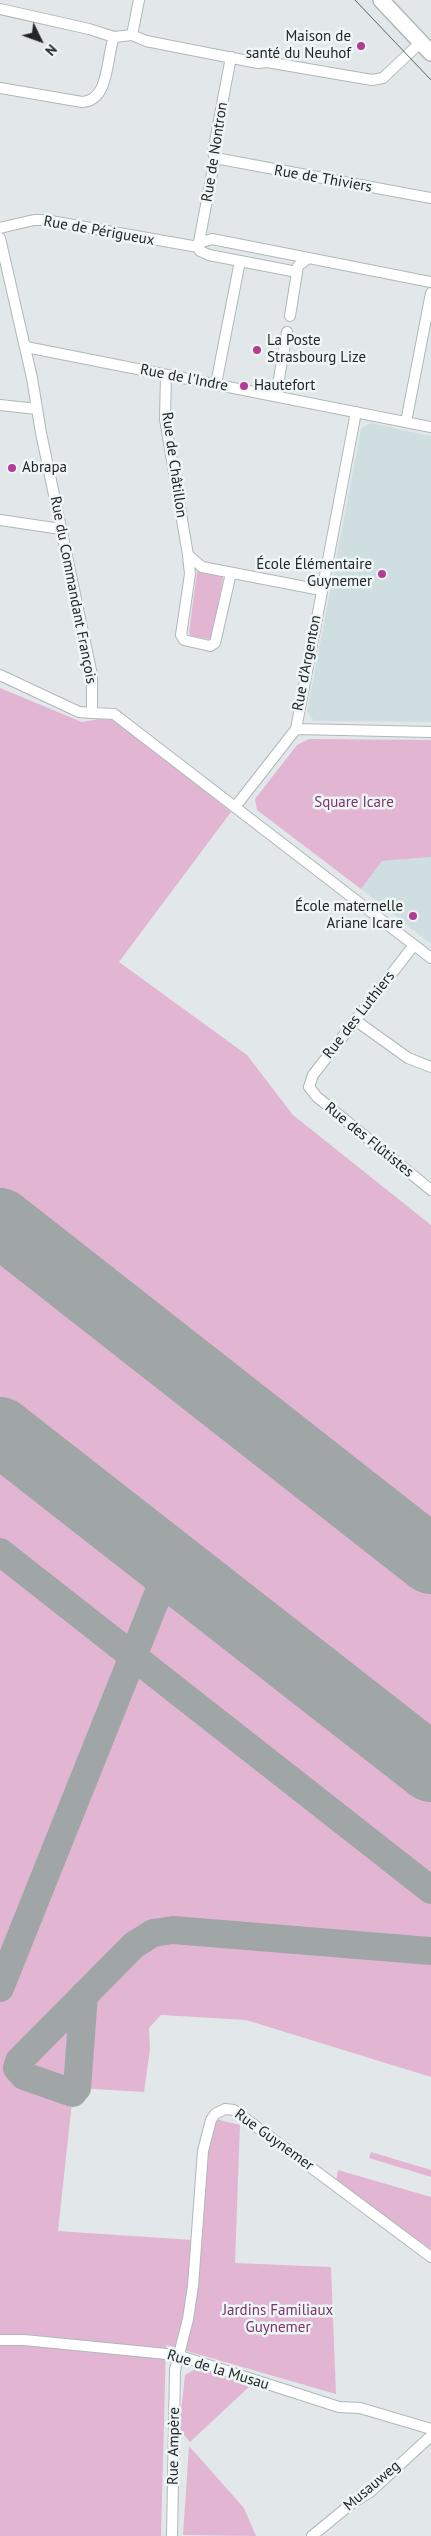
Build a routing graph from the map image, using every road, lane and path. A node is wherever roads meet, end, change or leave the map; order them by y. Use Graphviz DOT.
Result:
graph roads {
  1 [pos="139,0"];
  2 [pos="381,0"];
  3 [pos="0,9"];
  4 [pos="132,35"];
  5 [pos="114,37"];
  6 [pos="426,47"];
  7 [pos="231,58"];
  8 [pos="0,88"];
  9 [pos="215,158"];
  10 [pos="431,198"];
  11 [pos="0,228"];
  12 [pos="0,238"];
  13 [pos="198,247"];
  14 [pos="307,259"];
  15 [pos="240,261"];
  16 [pos="297,272"];
  17 [pos="431,282"];
  18 [pos="431,293"];
  19 [pos="290,316"];
  20 [pos="287,332"];
  21 [pos="26,347"];
  22 [pos="166,374"];
  23 [pos="216,384"];
  24 [pos="276,396"];
  25 [pos="0,405"];
  26 [pos="37,409"];
  27 [pos="356,412"];
  28 [pos="406,422"];
  29 [pos="431,427"];
  30 [pos="0,520"];
  31 [pos="60,528"];
  32 [pos="188,555"];
  33 [pos="232,572"];
  34 [pos="321,590"];
  35 [pos="0,674"];
  36 [pos="92,713"];
  37 [pos="296,729"];
  38 [pos="431,732"];
  39 [pos="235,807"];
  40 [pos="414,944"];
  41 [pos="431,958"];
  42 [pos="355,1020"];
  43 [pos="431,1067"];
  44 [pos="309,1087"];
  45 [pos="431,1190"];
  46 [pos="431,2257"];
  47 [pos="0,2340"];
  48 [pos="178,2355"];
  49 [pos="431,2428"];
  50 [pos="431,2436"];
  51 [pos="172,2536"];
  52 [pos="312,2536"];
  1 -- 4 [label="street"];
  2 -- 6 [label="street"];
  3 -- 5 [label="street"];
  4 -- 5 [label="street"];
  4 -- 7 [label="street"];
  5 -- 8 [label="street"];
  6 -- 7 [label="street"];
  7 -- 9 [label="street, Rue de Nontron"];
  9 -- 10 [label="street, Rue de Thiviers"];
  9 -- 13 [label="street, Rue de Nontron"];
  11 -- 13 [label="street, Rue de Périgueux"];
  12 -- 21 [label="street, Rue du Commandant François"];
  13 -- 14 [label="street, Rue de Périgueux"];
  13 -- 15 [label="street, Rue de Périgueux"];
  14 -- 16 [label="street"];
  14 -- 17 [label="street, Rue de Périgueux"];
  15 -- 16 [label="street, Rue de Périgueux"];
  15 -- 23 [label="street"];
  16 -- 19 [label="street"];
  18 -- 28 [label="street"];
  20 -- 24 [label="street"];
  21 -- 22 [label="street, Rue de l'Indre"];
  21 -- 26 [label="street, Rue du Commandant François"];
  22 -- 23 [label="street, Rue de l'Indre"];
  22 -- 32 [label="street, Rue de Châtillon"];
  23 -- 24 [label="street, Rue de l'Indre"];
  24 -- 27 [label="street, Rue de l'Indre"];
  25 -- 26 [label="street"];
  26 -- 31 [label="street, Rue du Commandant François"];
  27 -- 28 [label="street, Rue de l'Indre"];
  27 -- 34 [label="street, Rue d'Argenton"];
  28 -- 29 [label="street, Rue de l'Indre"];
  30 -- 31 [label="street"];
  31 -- 36 [label="street, Rue du Commandant François"];
  32 -- 33 [label="street"];
  32 -- 33 [label="street, Rue de Châtillon"];
  33 -- 34 [label="street"];
  34 -- 37 [label="street, Rue d'Argenton"];
  35 -- 36 [label="street"];
  36 -- 39 [label="street"];
  37 -- 38 [label="street"];
  37 -- 39 [label="street, Rue d'Argenton"];
  39 -- 40 [label="street"];
  40 -- 41 [label="street"];
  40 -- 42 [label="street, Rue des Luthiers"];
  42 -- 43 [label="street"];
  42 -- 44 [label="street, Rue des Luthiers"];
  44 -- 45 [label="street, Rue des Flûtistes"];
  46 -- 48 [label="street, Rue Guynemer"];
  47 -- 48 [label="street, Rue de la Musau"];
  48 -- 49 [label="street, Rue de la Musau"];
  48 -- 51 [label="street, Rue Ampère"];
  50 -- 52 [label="street, Musauweg"];
}
